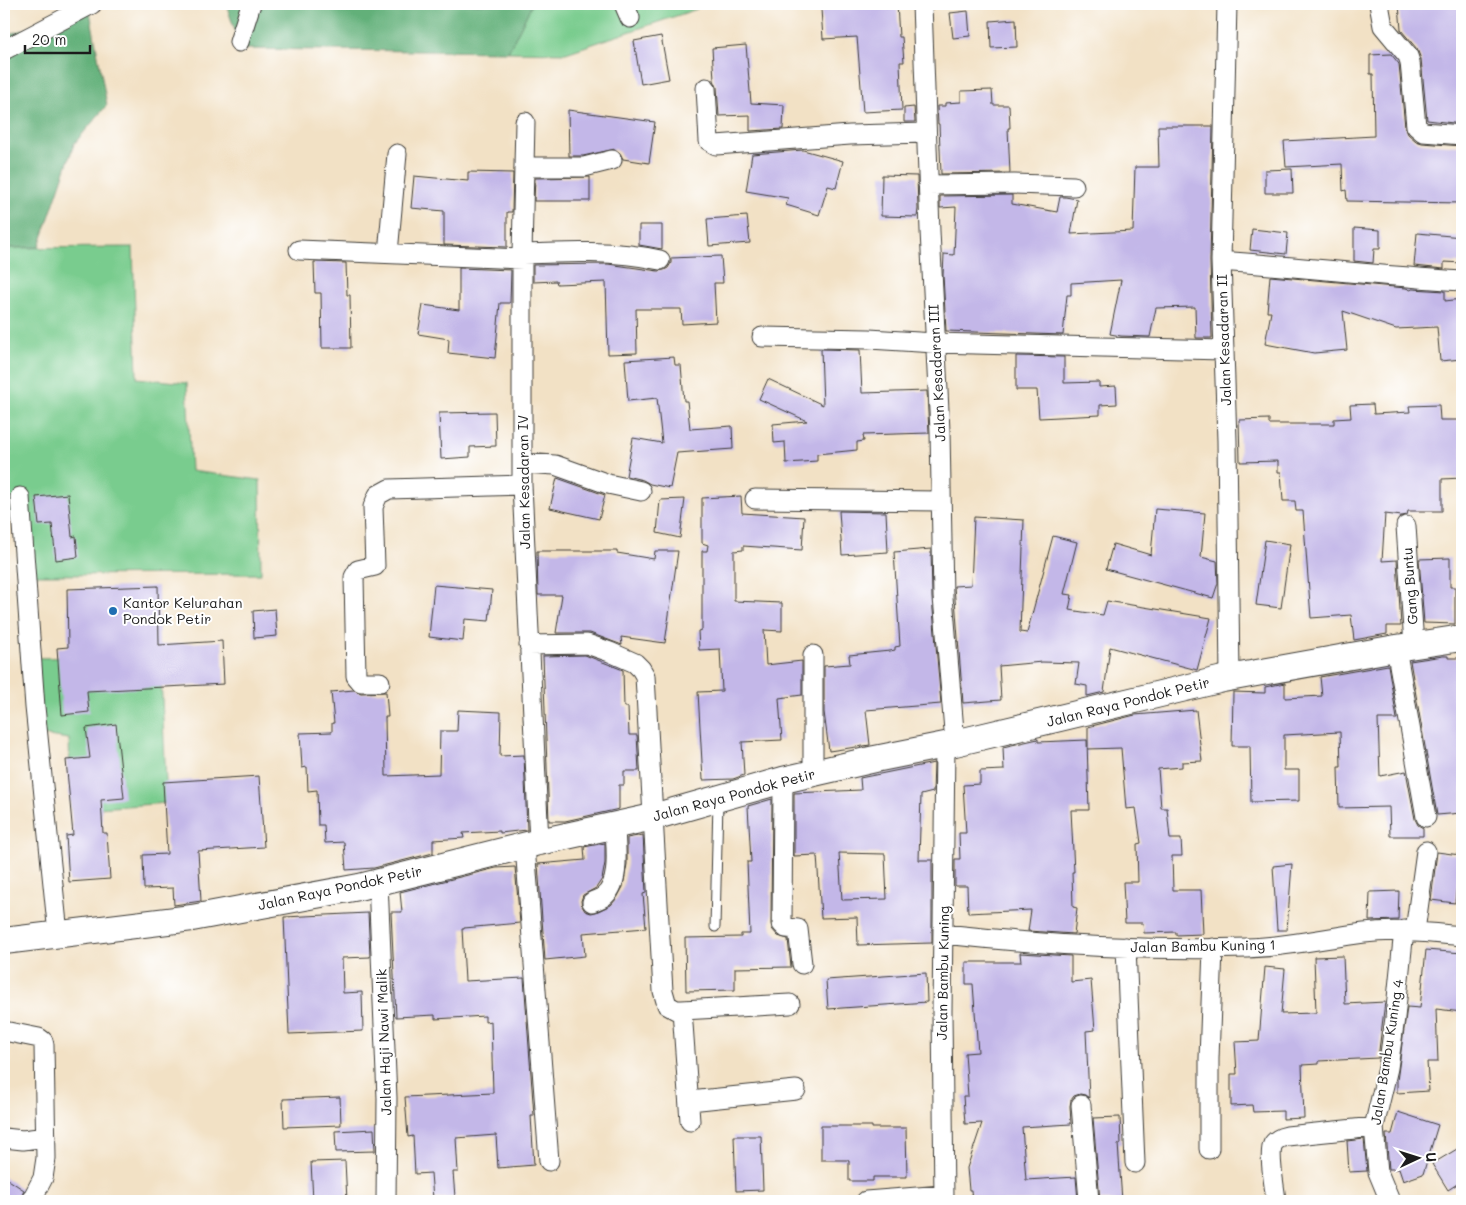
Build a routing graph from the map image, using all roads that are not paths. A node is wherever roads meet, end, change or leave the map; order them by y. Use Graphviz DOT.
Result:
graph roads {
  1 [pos="92,4"];
  2 [pos="251,4"];
  3 [pos="922,4"];
  4 [pos="1226,4"];
  5 [pos="1379,4"];
  6 [pos="239,42"];
  7 [pos="6,43"];
  8 [pos="706,88"];
  9 [pos="525,122"];
  10 [pos="926,133"];
  11 [pos="1462,135"];
  12 [pos="397,154"];
  13 [pos="612,160"];
  14 [pos="524,167"];
  15 [pos="928,185"];
  16 [pos="1074,186"];
  17 [pos="299,250"];
  18 [pos="388,253"];
  19 [pos="522,256"];
  20 [pos="660,260"];
  21 [pos="1222,261"];
  22 [pos="1462,281"];
  23 [pos="762,337"];
  24 [pos="935,343"];
  25 [pos="1223,350"];
  26 [pos="522,463"];
  27 [pos="522,485"];
  28 [pos="641,491"];
  29 [pos="20,497"];
  30 [pos="755,500"];
  31 [pos="940,501"];
  32 [pos="1406,526"];
  33 [pos="1462,638"];
  34 [pos="529,645"];
  35 [pos="1405,646"];
  36 [pos="814,655"];
  37 [pos="1230,677"];
  38 [pos="380,682"];
  39 [pos="950,744"];
  40 [pos="813,773"];
  41 [pos="783,780"];
  42 [pos="718,799"];
  43 [pos="653,817"];
  44 [pos="1426,817"];
  45 [pos="615,825"];
  46 [pos="532,844"];
  47 [pos="1426,851"];
  48 [pos="378,882"];
  49 [pos="592,902"];
  50 [pos="715,926"];
  51 [pos="1410,931"];
  52 [pos="58,934"];
  53 [pos="944,934"];
  54 [pos="1462,936"];
  55 [pos="4,941"];
  56 [pos="1126,948"];
  57 [pos="1213,948"];
  58 [pos="802,964"];
  59 [pos="790,1004"];
  60 [pos="682,1010"];
  61 [pos="4,1031"];
  62 [pos="796,1090"];
  63 [pos="690,1101"];
  64 [pos="1081,1105"];
  65 [pos="690,1121"];
  66 [pos="1374,1127"];
  67 [pos="46,1137"];
  68 [pos="4,1138"];
  69 [pos="1209,1149"];
  70 [pos="549,1160"];
  71 [pos="1135,1163"];
  72 [pos="944,1198"];
  73 [pos="31,1201"];
  74 [pos="386,1201"];
  75 [pos="866,1201"];
  76 [pos="1089,1201"];
  77 [pos="1276,1201"];
  78 [pos="1390,1201"];
  1 -- 7 [label="street"];
  2 -- 6 [label="street"];
  3 -- 10 [label="street, Jalan Kesadaran III"];
  4 -- 21 [label="street, Jalan Kesadaran II"];
  5 -- 11 [label="street"];
  8 -- 10 [label="street"];
  9 -- 14 [label="street, Jalan Kesadaran IV"];
  10 -- 15 [label="street, Jalan Kesadaran III"];
  12 -- 18 [label="street"];
  13 -- 14 [label="street"];
  14 -- 19 [label="street, Jalan Kesadaran IV"];
  15 -- 16 [label="street"];
  15 -- 24 [label="street, Jalan Kesadaran III"];
  17 -- 18 [label="street"];
  18 -- 19 [label="street"];
  19 -- 20 [label="street"];
  19 -- 26 [label="street, Jalan Kesadaran IV"];
  21 -- 22 [label="street"];
  21 -- 25 [label="street, Jalan Kesadaran II"];
  23 -- 24 [label="street"];
  24 -- 25 [label="street"];
  24 -- 31 [label="street, Jalan Kesadaran III"];
  25 -- 37 [label="street, Jalan Kesadaran II"];
  26 -- 27 [label="street, Jalan Kesadaran IV"];
  26 -- 28 [label="street"];
  27 -- 34 [label="street, Jalan Kesadaran IV"];
  27 -- 38 [label="street"];
  29 -- 52 [label="street"];
  30 -- 31 [label="street"];
  31 -- 39 [label="street, Jalan Kesadaran III"];
  32 -- 35 [label="street, Gang Buntu"];
  33 -- 35 [label="main road, Jalan Raya Pondok Petir"];
  34 -- 43 [label="street"];
  34 -- 46 [label="street, Jalan Kesadaran IV"];
  35 -- 37 [label="main road, Jalan Raya Pondok Petir"];
  35 -- 44 [label="street, Gang Buntu"];
  36 -- 40 [label="street"];
  37 -- 39 [label="main road, Jalan Raya Pondok Petir"];
  39 -- 40 [label="main road, Jalan Raya Pondok Petir"];
  39 -- 53 [label="street, Jalan Bambu Kuning"];
  40 -- 41 [label="main road, Jalan Raya Pondok Petir"];
  41 -- 42 [label="main road, Jalan Raya Pondok Petir"];
  41 -- 58 [label="street"];
  42 -- 43 [label="main road, Jalan Raya Pondok Petir"];
  42 -- 50 [label="lane"];
  43 -- 45 [label="main road, Jalan Raya Pondok Petir"];
  43 -- 60 [label="street"];
  45 -- 46 [label="main road, Jalan Raya Pondok Petir"];
  45 -- 49 [label="street"];
  46 -- 48 [label="main road, Jalan Raya Pondok Petir"];
  46 -- 70 [label="street, Jalan Kesadaran IV"];
  47 -- 51 [label="street, Jalan Bambu Kuning 4"];
  48 -- 52 [label="main road, Jalan Raya Pondok Petir"];
  48 -- 74 [label="street, Jalan Haji Nawi Malik"];
  51 -- 54 [label="street, Jalan Bambu Kuning 1"];
  51 -- 57 [label="street, Jalan Bambu Kuning 1"];
  51 -- 66 [label="street, Jalan Bambu Kuning 4"];
  52 -- 55 [label="main road, Jalan Raya Pondok Petir"];
  53 -- 56 [label="street, Jalan Bambu Kuning 1"];
  53 -- 72 [label="street, Jalan Bambu Kuning"];
  56 -- 57 [label="street, Jalan Bambu Kuning 1"];
  56 -- 71 [label="street"];
  57 -- 69 [label="street"];
  59 -- 60 [label="street"];
  60 -- 63 [label="street"];
  61 -- 67 [label="street"];
  62 -- 63 [label="street"];
  63 -- 65 [label="street"];
  64 -- 76 [label="street"];
  66 -- 77 [label="street"];
  66 -- 78 [label="street, Jalan Bambu Kuning 4"];
  67 -- 68 [label="street"];
  67 -- 73 [label="street"];
  72 -- 75 [label="street"];
}
